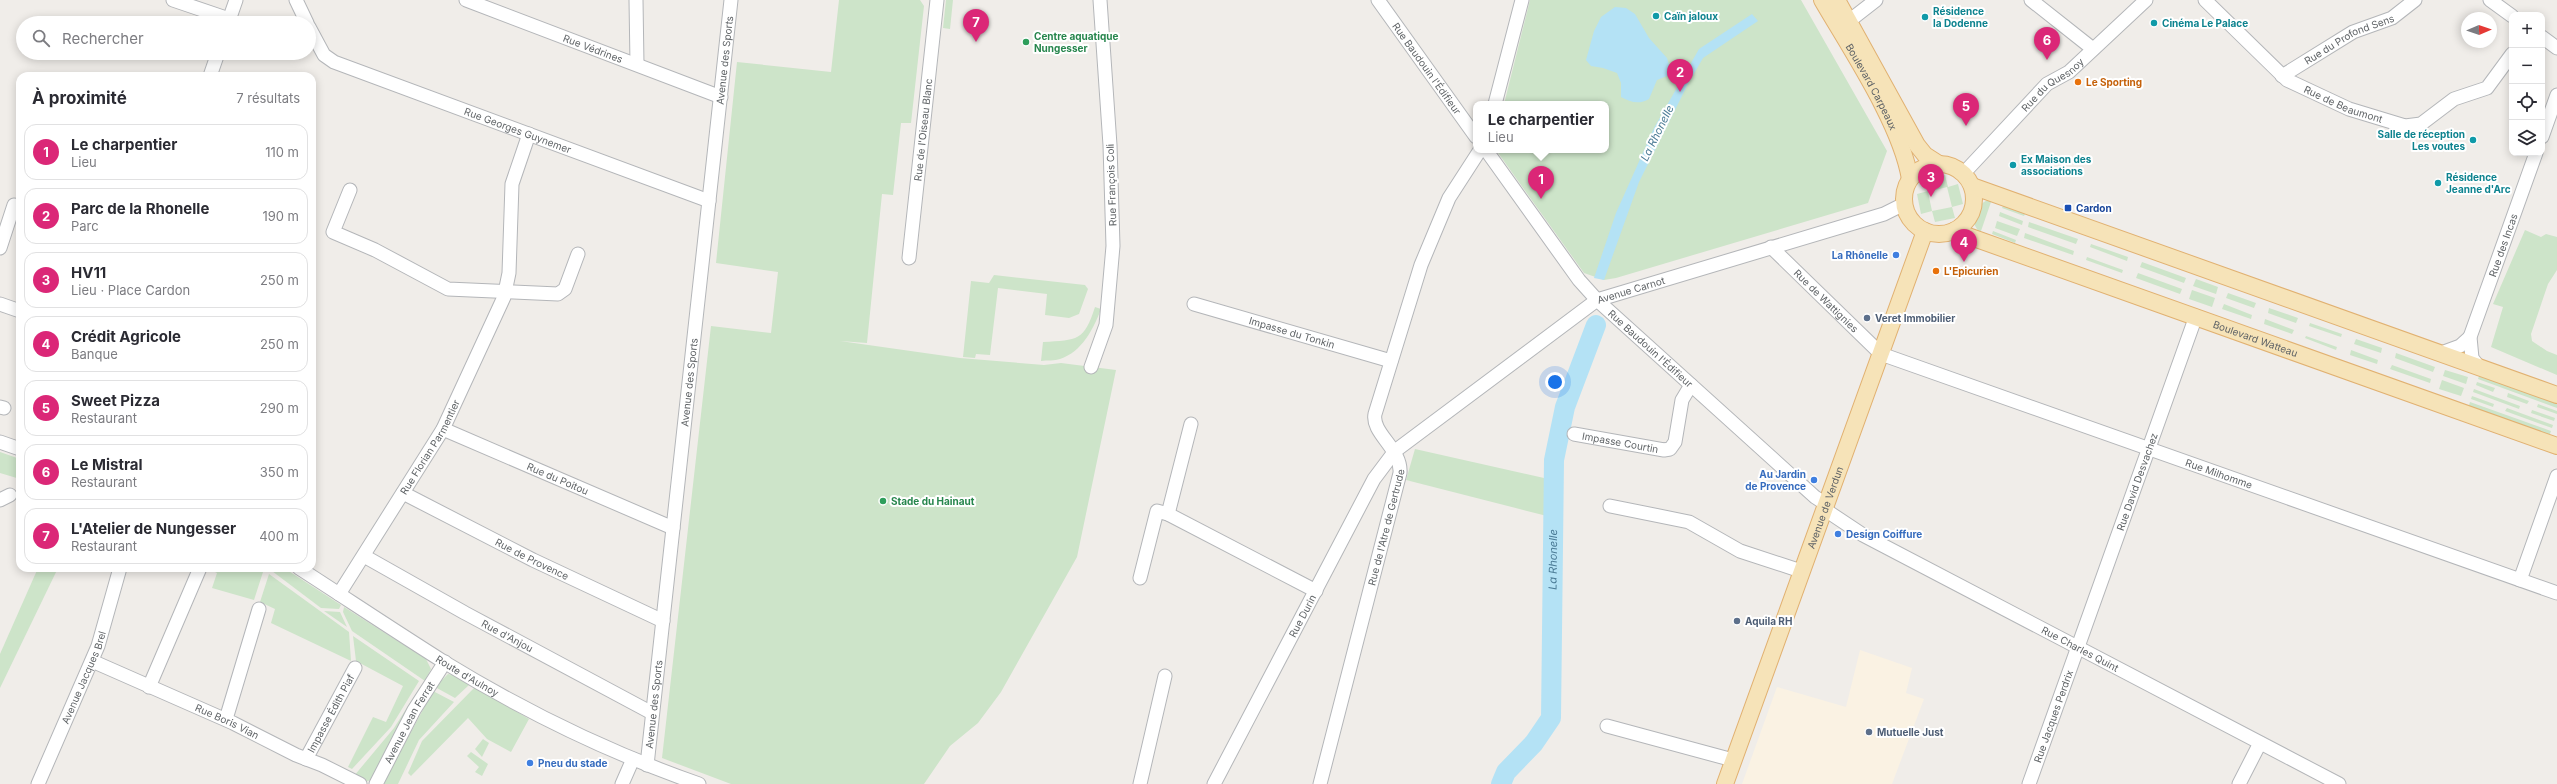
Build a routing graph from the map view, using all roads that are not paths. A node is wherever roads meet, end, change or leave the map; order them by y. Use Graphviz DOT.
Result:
graph roads {
  1 [pos="173,0"];
  2 [pos="236,0"];
  3 [pos="296,0"];
  4 [pos="466,0"];
  5 [pos="636,0"];
  6 [pos="731,0"];
  7 [pos="937,0"];
  8 [pos="1100,0"];
  9 [pos="1378,0"];
  10 [pos="1522,0"];
  11 [pos="1822,0"];
  12 [pos="1837,0"];
  13 [pos="1876,0"];
  14 [pos="2031,0"];
  15 [pos="2146,0"];
  16 [pos="2205,0"];
  17 [pos="2415,0"];
  18 [pos="2490,0"];
  19 [pos="2509,14"];
  20 [pos="216,16"];
  21 [pos="231,16"];
  22 [pos="304,16"];
  23 [pos="1849,21"];
  24 [pos="316,39"];
  25 [pos="2093,49"];
  26 [pos="2509,58"];
  27 [pos="216,60"];
  28 [pos="637,64"];
  29 [pos="211,72"];
  30 [pos="2282,76"];
  31 [pos="2557,95"];
  32 [pos="721,97"];
  33 [pos="1496,101"];
  34 [pos="2545,129"];
  35 [pos="1473,133"];
  36 [pos="529,134"];
  37 [pos="1478,153"];
  38 [pos="1488,153"];
  39 [pos="2535,156"];
  40 [pos="1939,164"];
  41 [pos="1910,179"];
  42 [pos="1968,180"];
  43 [pos="350,190"];
  44 [pos="709,201"];
  45 [pos="1904,204"];
  46 [pos="16,206"];
  47 [pos="1925,231"];
  48 [pos="1954,231"];
  49 [pos="1771,247"];
  50 [pos="0,248"];
  51 [pos="578,254"];
  52 [pos="909,258"];
  53 [pos="506,292"];
  54 [pos="1597,300"];
  55 [pos="0,304"];
  56 [pos="1194,304"];
  57 [pos="16,310"];
  58 [pos="2196,316"];
  59 [pos="2470,337"];
  60 [pos="2441,353"];
  61 [pos="1881,354"];
  62 [pos="1391,361"];
  63 [pos="1091,367"];
  64 [pos="2479,367"];
  65 [pos="1691,385"];
  66 [pos="2557,395"];
  67 [pos="1191,424"];
  68 [pos="442,429"];
  69 [pos="1574,434"];
  70 [pos="0,442"];
  71 [pos="2557,446"];
  72 [pos="16,448"];
  73 [pos="2148,448"];
  74 [pos="1395,451"];
  75 [pos="2557,476"];
  76 [pos="403,493"];
  77 [pos="1610,506"];
  78 [pos="1825,507"];
  79 [pos="1168,514"];
  80 [pos="673,528"];
  81 [pos="364,556"];
  82 [pos="1801,571"];
  83 [pos="119,572"];
  84 [pos="198,572"];
  85 [pos="305,572"];
  86 [pos="1140,578"];
  87 [pos="2520,580"];
  88 [pos="1316,591"];
  89 [pos="339,594"];
  90 [pos="2557,594"];
  91 [pos="259,609"];
  92 [pos="663,621"];
  93 [pos="2077,648"];
  94 [pos="92,661"];
  95 [pos="445,662"];
  96 [pos="355,668"];
  97 [pos="1165,676"];
  98 [pos="149,687"];
  99 [pos="652,713"];
  100 [pos="226,719"];
  101 [pos="1607,726"];
  102 [pos="2260,743"];
  103 [pos="306,759"];
  104 [pos="634,759"];
  105 [pos="1733,760"];
  106 [pos="647,765"];
  107 [pos="41,783"];
  108 [pos="360,784"];
  109 [pos="376,784"];
  110 [pos="622,784"];
  111 [pos="696,784"];
  112 [pos="1140,784"];
  113 [pos="1214,784"];
  114 [pos="1320,784"];
  115 [pos="1725,784"];
  116 [pos="2029,784"];
  117 [pos="2238,784"];
  118 [pos="2340,784"];
  1 -- 20 [label="street"];
  2 -- 21 [label="street"];
  3 -- 22 [label="street"];
  4 -- 28 [label="street, Rue Védrines"];
  5 -- 28 [label="street"];
  6 -- 32 [label="street, Avenue des Sports"];
  7 -- 52 [label="street, Rue de l'Oiseau Blanc"];
  8 -- 63 [label="street, Rue François Coli"];
  9 -- 35 [label="street, Rue Baudouin l'Édifieur"];
  10 -- 33 [label="street"];
  11 -- 41 [label="main road, Boulevard Carpeaux"];
  12 -- 23 [label="main road, Boulevard Carpeaux"];
  13 -- 23 [label="street"];
  14 -- 25 [label="street"];
  15 -- 25 [label="street, Rue du Quesnoy"];
  16 -- 30 [label="street, Rue de Beaumont"];
  17 -- 30 [label="street, Rue du Profond Sens"];
  18 -- 19 [label="street"];
  23 -- 40 [label="main road, Boulevard Carpeaux"];
  24 -- 36 [label="street, Rue Georges Guynemer"];
  25 -- 42 [label="street, Rue du Quesnoy"];
  26 -- 30 [label="street, Rue de Beaumont"];
  27 -- 29 [label="street"];
  28 -- 32 [label="street, Rue Védrines"];
  31 -- 34 [label="street"];
  32 -- 44 [label="street, Avenue des Sports"];
  36 -- 44 [label="street, Rue Georges Guynemer"];
  36 -- 53 [label="street, Rue Florian Parmentier"];
  37 -- 62 [label="street, Rue de l'Atre de Gertrude"];
  38 -- 54 [label="street, Rue Baudouin l'Édifieur"];
  39 -- 59 [label="street, Rue des Incas"];
  40 -- 41 [label="main road"];
  40 -- 42 [label="main road"];
  41 -- 45 [label="main road"];
  42 -- 48 [label="main road"];
  42 -- 60 [label="main road"];
  43 -- 53 [label="street"];
  44 -- 80 [label="street, Avenue des Sports"];
  45 -- 47 [label="main road"];
  45 -- 49 [label="street, Avenue Carnot"];
  46 -- 50 [label="street"];
  47 -- 48 [label="main road"];
  47 -- 61 [label="main road, Avenue de Verdun"];
  48 -- 58 [label="main road, Boulevard Watteau"];
  49 -- 54 [label="street, Avenue Carnot"];
  49 -- 61 [label="street, Rue de Wattignies"];
  51 -- 53 [label="street"];
  53 -- 68 [label="street, Rue Florian Parmentier"];
  54 -- 65 [label="street, Rue Baudouin l'Édifieur"];
  54 -- 74 [label="street, Avenue Carnot"];
  55 -- 57 [label="street"];
  56 -- 62 [label="street, Impasse du Tonkin"];
  58 -- 71 [label="main road, Boulevard Watteau"];
  58 -- 73 [label="street, Rue David Desvachez"];
  59 -- 60 [label="street"];
  59 -- 64 [label="street"];
  60 -- 64 [label="main road"];
  61 -- 73 [label="street, Rue Milhomme"];
  61 -- 78 [label="main road, Avenue de Verdun"];
  62 -- 74 [label="street, Rue de l'Atre de Gertrude"];
  64 -- 66 [label="main road"];
  65 -- 69 [label="street, Impasse Courtin"];
  65 -- 78 [label="street, Rue Baudouin l'Édifieur"];
  67 -- 79 [label="street"];
  68 -- 76 [label="street, Rue Florian Parmentier"];
  68 -- 80 [label="street, Rue du Poitou"];
  70 -- 72 [label="street"];
  73 -- 87 [label="street, Rue Milhomme"];
  73 -- 93 [label="street, Rue David Desvachez"];
  74 -- 88 [label="street, Rue Durin"];
  74 -- 114 [label="street, Rue de l'Atre de Gertrude"];
  75 -- 87 [label="street"];
  76 -- 81 [label="street, Rue Florian Parmentier"];
  76 -- 92 [label="street, Rue de Provence"];
  77 -- 82 [label="street"];
  78 -- 82 [label="main road, Avenue de Verdun"];
  78 -- 93 [label="street, Rue Charles Quint"];
  79 -- 86 [label="street"];
  79 -- 88 [label="street"];
  80 -- 92 [label="street, Avenue des Sports"];
  81 -- 89 [label="street, Rue Florian Parmentier"];
  81 -- 99 [label="street, Rue d'Anjou"];
  82 -- 105 [label="main road, Avenue de Verdun"];
  83 -- 94 [label="street, Avenue Jacques Brel"];
  84 -- 98 [label="street"];
  85 -- 89 [label="street, Route d'Aulnoy"];
  87 -- 90 [label="street, Rue Milhomme"];
  88 -- 113 [label="street, Rue Durin"];
  89 -- 95 [label="street, Route d'Aulnoy"];
  91 -- 100 [label="street"];
  92 -- 99 [label="street, Avenue des Sports"];
  93 -- 102 [label="street, Rue Charles Quint"];
  93 -- 116 [label="street, Rue Jacques Perdrix"];
  94 -- 98 [label="street, Rue Boris Vian"];
  94 -- 107 [label="street, Avenue Jacques Brel"];
  95 -- 104 [label="street, Route d'Aulnoy"];
  95 -- 109 [label="street, Avenue Jean Ferrat"];
  96 -- 103 [label="street, Impasse Édith Piaf"];
  97 -- 112 [label="street"];
  98 -- 100 [label="street, Rue Boris Vian"];
  99 -- 106 [label="street, Avenue des Sports"];
  100 -- 103 [label="street, Rue Boris Vian"];
  101 -- 105 [label="street"];
  102 -- 117 [label="street"];
  102 -- 118 [label="street, Rue Charles Quint"];
  103 -- 108 [label="street, Rue Boris Vian"];
  104 -- 106 [label="street, Route d'Aulnoy"];
  104 -- 110 [label="street"];
  105 -- 115 [label="main road, Avenue de Verdun"];
  106 -- 111 [label="street, Route d'Aulnoy"];
}
